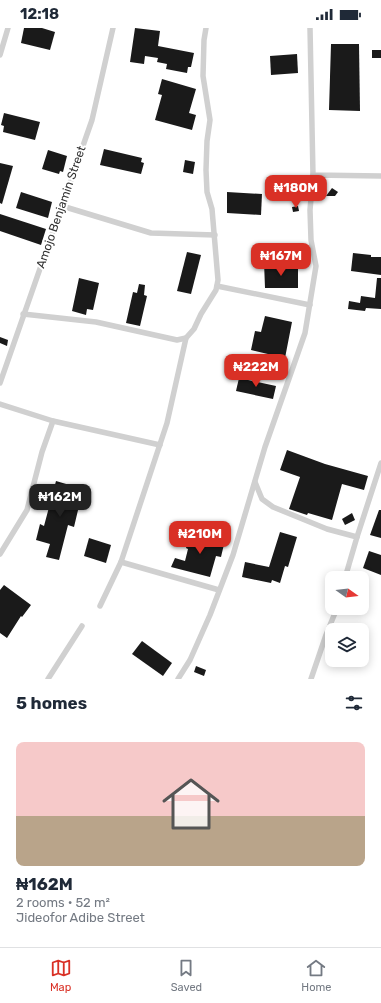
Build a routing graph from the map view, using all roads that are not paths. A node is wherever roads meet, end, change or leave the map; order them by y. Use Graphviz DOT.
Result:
graph roads {
  1 [pos="8,28"];
  2 [pos="113,28"];
  3 [pos="206,28"];
  4 [pos="310,28"];
  5 [pos="0,55"];
  6 [pos="313,175"];
  7 [pos="381,176"];
  8 [pos="62,206"];
  9 [pos="215,235"];
  10 [pos="217,286"];
  11 [pos="310,305"];
  12 [pos="23,314"];
  13 [pos="186,338"];
  14 [pos="0,383"];
  15 [pos="0,404"];
  16 [pos="53,421"];
  17 [pos="160,445"];
  18 [pos="381,463"];
  19 [pos="255,482"];
  20 [pos="357,537"];
  21 [pos="0,554"];
  22 [pos="121,562"];
  23 [pos="347,571"];
  24 [pos="219,590"];
  25 [pos="100,606"];
  26 [pos="334,615"];
  27 [pos="82,626"];
  28 [pos="48,679"];
  29 [pos="178,679"];
  30 [pos="311,679"];
  1 -- 5 [label="street"];
  2 -- 8 [label="street, Amojo Benjamin Street"];
  3 -- 9 [label="street"];
  4 -- 6 [label="street"];
  6 -- 7 [label="street"];
  6 -- 11 [label="street"];
  8 -- 9 [label="street"];
  8 -- 12 [label="street, Amojo Benjamin Street"];
  9 -- 10 [label="street"];
  10 -- 11 [label="street"];
  10 -- 13 [label="street"];
  11 -- 19 [label="street"];
  12 -- 13 [label="street"];
  12 -- 14 [label="street, Amojo Benjamin Street"];
  13 -- 17 [label="street"];
  15 -- 16 [label="street"];
  16 -- 17 [label="street"];
  16 -- 21 [label="street"];
  17 -- 22 [label="street"];
  18 -- 20 [label="street"];
  19 -- 20 [label="street"];
  19 -- 24 [label="street"];
  20 -- 23 [label="street"];
  22 -- 24 [label="street"];
  22 -- 25 [label="street"];
  24 -- 29 [label="street"];
  26 -- 30 [label="street"];
  27 -- 28 [label="street"];
}
